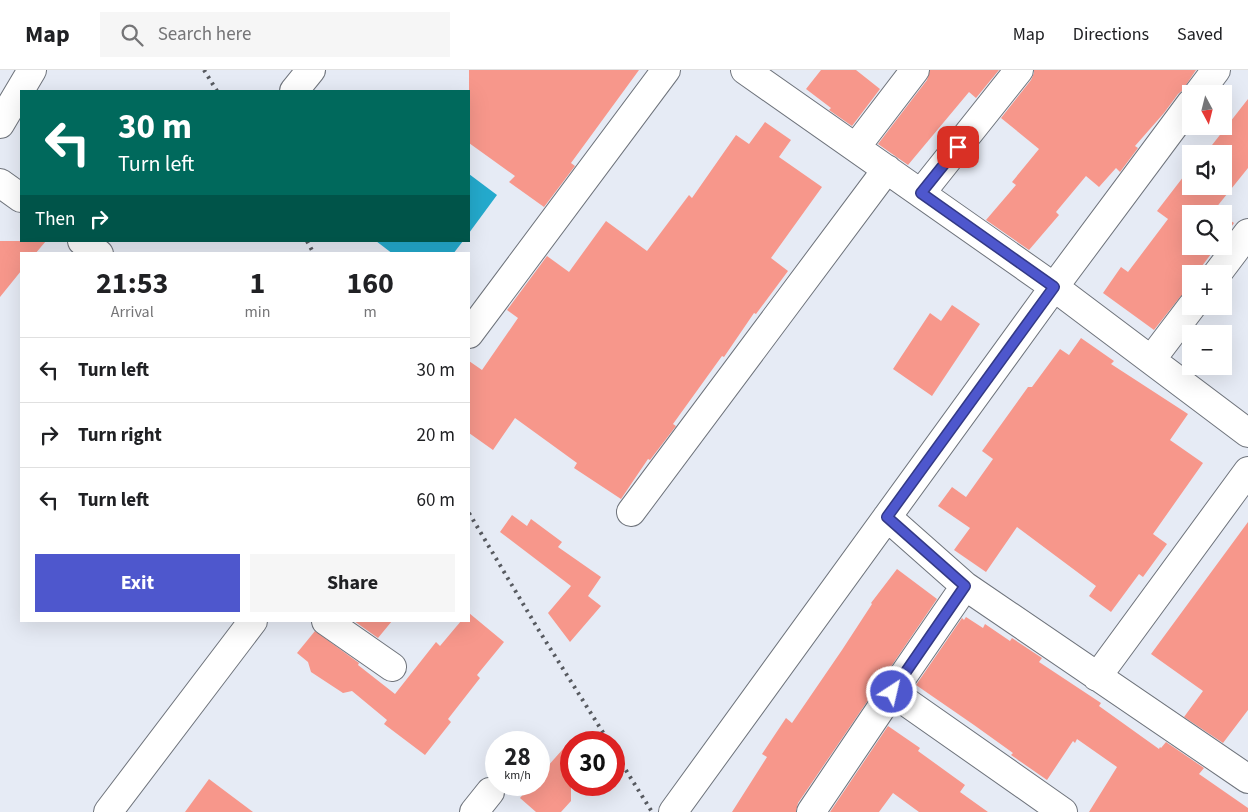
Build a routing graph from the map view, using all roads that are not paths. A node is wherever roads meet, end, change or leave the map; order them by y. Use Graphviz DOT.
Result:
graph roads {
  1 [pos="32,70"];
  2 [pos="311,70"];
  3 [pos="666,70"];
  4 [pos="745,70"];
  5 [pos="915,70"];
  6 [pos="1019,70"];
  7 [pos="1216,70"];
  8 [pos="1205,85"];
  9 [pos="20,90"];
  10 [pos="20,90"];
  11 [pos="295,90"];
  12 [pos="1182,115"];
  13 [pos="0,124"];
  14 [pos="856,147"];
  15 [pos="887,169"];
  16 [pos="0,183"];
  17 [pos="921,193"];
  18 [pos="20,197"];
  19 [pos="1248,233"];
  20 [pos="83,242"];
  21 [pos="96,252"];
  22 [pos="1224,265"];
  23 [pos="1054,287"];
  24 [pos="1185,315"];
  25 [pos="470,333"];
  26 [pos="1151,360"];
  27 [pos="1248,433"];
  28 [pos="1248,471"];
  29 [pos="632,512"];
  30 [pos="887,517"];
  31 [pos="965,586"];
  32 [pos="252,622"];
  33 [pos="327,622"];
  34 [pos="392,667"];
  35 [pos="1097,676"];
  36 [pos="892,692"];
  37 [pos="1248,779"];
  38 [pos="1032,803"];
  39 [pos="108,812"];
  40 [pos="673,812"];
  41 [pos="811,812"];
  42 [pos="1063,812"];
  1 -- 10 [label="street"];
  2 -- 11 [label="street"];
  3 -- 25 [label="street"];
  4 -- 14 [label="street"];
  5 -- 14 [label="street"];
  6 -- 17 [label="street"];
  7 -- 8 [label="street"];
  9 -- 13 [label="street"];
  12 -- 23 [label="street"];
  14 -- 15 [label="street"];
  15 -- 17 [label="street"];
  15 -- 29 [label="street"];
  16 -- 18 [label="street"];
  17 -- 23 [label="street"];
  19 -- 22 [label="street"];
  20 -- 21 [label="street"];
  23 -- 26 [label="street"];
  23 -- 30 [label="street"];
  24 -- 26 [label="street"];
  26 -- 27 [label="street"];
  28 -- 35 [label="street"];
  30 -- 31 [label="street"];
  30 -- 40 [label="street"];
  31 -- 35 [label="street"];
  31 -- 36 [label="street"];
  32 -- 39 [label="street"];
  33 -- 34 [label="street"];
  35 -- 37 [label="street"];
  36 -- 38 [label="street"];
  36 -- 41 [label="street"];
  38 -- 42 [label="street"];
}
